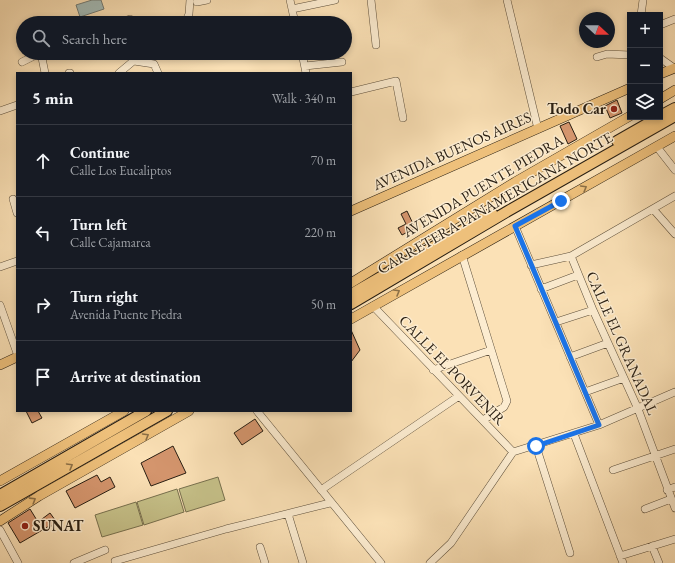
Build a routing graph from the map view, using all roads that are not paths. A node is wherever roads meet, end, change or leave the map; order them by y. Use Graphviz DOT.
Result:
graph roads {
  1 [pos="207,0"];
  2 [pos="290,0"];
  3 [pos="334,0"];
  4 [pos="371,0"];
  5 [pos="507,0"];
  6 [pos="644,0"];
  7 [pos="192,2"];
  8 [pos="292,9"];
  9 [pos="642,12"];
  10 [pos="188,16"];
  11 [pos="294,16"];
  12 [pos="675,19"];
  13 [pos="663,24"];
  14 [pos="376,46"];
  15 [pos="627,55"];
  16 [pos="597,57"];
  17 [pos="26,60"];
  18 [pos="42,60"];
  19 [pos="134,60"];
  20 [pos="663,60"];
  21 [pos="22,62"];
  22 [pos="342,62"];
  23 [pos="675,68"];
  24 [pos="306,69"];
  25 [pos="157,70"];
  26 [pos="45,72"];
  27 [pos="119,72"];
  28 [pos="663,73"];
  29 [pos="627,89"];
  30 [pos="675,90"];
  31 [pos="352,92"];
  32 [pos="663,97"];
  33 [pos="16,105"];
  34 [pos="675,108"];
  35 [pos="0,111"];
  36 [pos="663,115"];
  37 [pos="675,116"];
  38 [pos="404,118"];
  39 [pos="627,118"];
  40 [pos="655,120"];
  41 [pos="538,129"];
  42 [pos="675,137"];
  43 [pos="657,147"];
  44 [pos="675,170"];
  45 [pos="675,196"];
  46 [pos="13,199"];
  47 [pos="653,209"];
  48 [pos="16,210"];
  49 [pos="352,211"];
  50 [pos="515,226"];
  51 [pos="675,234"];
  52 [pos="462,255"];
  53 [pos="571,256"];
  54 [pos="16,260"];
  55 [pos="531,265"];
  56 [pos="0,267"];
  57 [pos="578,275"];
  58 [pos="352,289"];
  59 [pos="352,289"];
  60 [pos="541,289"];
  61 [pos="352,303"];
  62 [pos="0,305"];
  63 [pos="372,306"];
  64 [pos="593,310"];
  65 [pos="352,318"];
  66 [pos="556,322"];
  67 [pos="608,344"];
  68 [pos="16,350"];
  69 [pos="491,350"];
  70 [pos="570,357"];
  71 [pos="16,358"];
  72 [pos="0,365"];
  73 [pos="433,370"];
  74 [pos="624,378"];
  75 [pos="585,392"];
  76 [pos="675,392"];
  77 [pos="459,396"];
  78 [pos="638,409"];
  79 [pos="122,412"];
  80 [pos="144,412"];
  81 [pos="165,412"];
  82 [pos="187,412"];
  83 [pos="258,412"];
  84 [pos="482,420"];
  85 [pos="599,425"];
  86 [pos="574,434"];
  87 [pos="536,446"];
  88 [pos="675,449"];
  89 [pos="514,452"];
  90 [pos="655,456"];
  91 [pos="613,470"];
  92 [pos="0,481"];
  93 [pos="675,486"];
  94 [pos="321,490"];
  95 [pos="668,490"];
  96 [pos="0,495"];
  97 [pos="671,500"];
  98 [pos="330,503"];
  99 [pos="0,506"];
  100 [pos="675,508"];
  101 [pos="645,509"];
  102 [pos="288,514"];
  103 [pos="0,522"];
  104 [pos="0,530"];
  105 [pos="675,539"];
  106 [pos="652,546"];
  107 [pos="260,547"];
  108 [pos="105,550"];
  109 [pos="570,553"];
  110 [pos="621,559"];
  111 [pos="115,561"];
  112 [pos="18,563"];
  113 [pos="74,563"];
  114 [pos="265,563"];
  115 [pos="303,563"];
  116 [pos="381,563"];
  117 [pos="430,563"];
  118 [pos="659,563"];
  1 -- 7 [label="street"];
  2 -- 8 [label="street"];
  3 -- 8 [label="street"];
  4 -- 14 [label="street"];
  5 -- 41 [label="street"];
  6 -- 9 [label="street"];
  7 -- 10 [label="street"];
  8 -- 11 [label="street"];
  12 -- 13 [label="street"];
  15 -- 16 [label="street"];
  17 -- 21 [label="street"];
  18 -- 26 [label="street"];
  19 -- 25 [label="street"];
  19 -- 27 [label="street"];
  20 -- 23 [label="street"];
  22 -- 24 [label="street"];
  23 -- 28 [label="main road"];
  29 -- 41 [label="main road, AVENIDA BUENOS AIRES"];
  30 -- 32 [label="main road"];
  31 -- 38 [label="street"];
  33 -- 35 [label="street"];
  34 -- 36 [label="highway, CARRETERA PANAMERICANA NORTE"];
  37 -- 61 [label="highway, CARRETERA PANAMERICANA NORTE"];
  39 -- 59 [label="main road, AVENIDA PUENTE PIEDRA"];
  40 -- 58 [label="highway, CARRETERA PANAMERICANA NORTE"];
  41 -- 49 [label="main road, AVENIDA BUENOS AIRES"];
  42 -- 43 [label="main road"];
  43 -- 44 [label="street"];
  50 -- 43 [label="main road, one-way"];
  45 -- 47 [label="street"];
  46 -- 48 [label="street"];
  47 -- 51 [label="street"];
  47 -- 53 [label="street"];
  50 -- 52 [label="main road"];
  50 -- 55 [label="street"];
  63 -- 52 [label="main road, one-way"];
  52 -- 69 [label="street"];
  53 -- 55 [label="street"];
  53 -- 57 [label="street, CALLE EL GRANADAL"];
  54 -- 56 [label="street"];
  55 -- 60 [label="street"];
  57 -- 60 [label="street"];
  57 -- 64 [label="street, CALLE EL GRANADAL"];
  60 -- 66 [label="street"];
  62 -- 68 [label="street"];
  63 -- 65 [label="main road"];
  63 -- 73 [label="street, CALLE EL PORVENIR"];
  64 -- 66 [label="street"];
  64 -- 67 [label="street, CALLE EL GRANADAL"];
  66 -- 70 [label="street"];
  67 -- 70 [label="street"];
  67 -- 74 [label="street, CALLE EL GRANADAL"];
  69 -- 73 [label="street"];
  69 -- 84 [label="street"];
  70 -- 75 [label="street"];
  71 -- 72 [label="main road"];
  73 -- 77 [label="street, CALLE EL PORVENIR"];
  74 -- 75 [label="street"];
  74 -- 78 [label="street, CALLE EL GRANADAL"];
  75 -- 85 [label="street"];
  76 -- 78 [label="street"];
  77 -- 84 [label="street, CALLE EL PORVENIR"];
  77 -- 94 [label="street"];
  78 -- 85 [label="street"];
  78 -- 90 [label="street, CALLE EL GRANADAL"];
  79 -- 92 [label="main road"];
  80 -- 96 [label="highway"];
  99 -- 81 [label="highway, one-way"];
  103 -- 82 [label="main road, one-way"];
  83 -- 94 [label="street"];
  84 -- 89 [label="street, CALLE EL PORVENIR"];
  85 -- 86 [label="street"];
  86 -- 87 [label="street"];
  86 -- 110 [label="street"];
  87 -- 89 [label="street"];
  87 -- 109 [label="street"];
  88 -- 90 [label="street"];
  89 -- 117 [label="street"];
  90 -- 91 [label="street"];
  90 -- 95 [label="street, CALLE EL GRANADAL"];
  93 -- 95 [label="street"];
  94 -- 98 [label="street"];
  95 -- 97 [label="street, CALLE EL GRANADAL"];
  97 -- 100 [label="street, CALLE EL GRANADAL"];
  97 -- 101 [label="street"];
  98 -- 102 [label="street"];
  98 -- 116 [label="street"];
  102 -- 111 [label="street"];
  102 -- 115 [label="street"];
  104 -- 112 [label="street"];
  105 -- 106 [label="street"];
  106 -- 110 [label="street"];
  106 -- 118 [label="street"];
  107 -- 114 [label="street"];
  108 -- 113 [label="street"];
}
